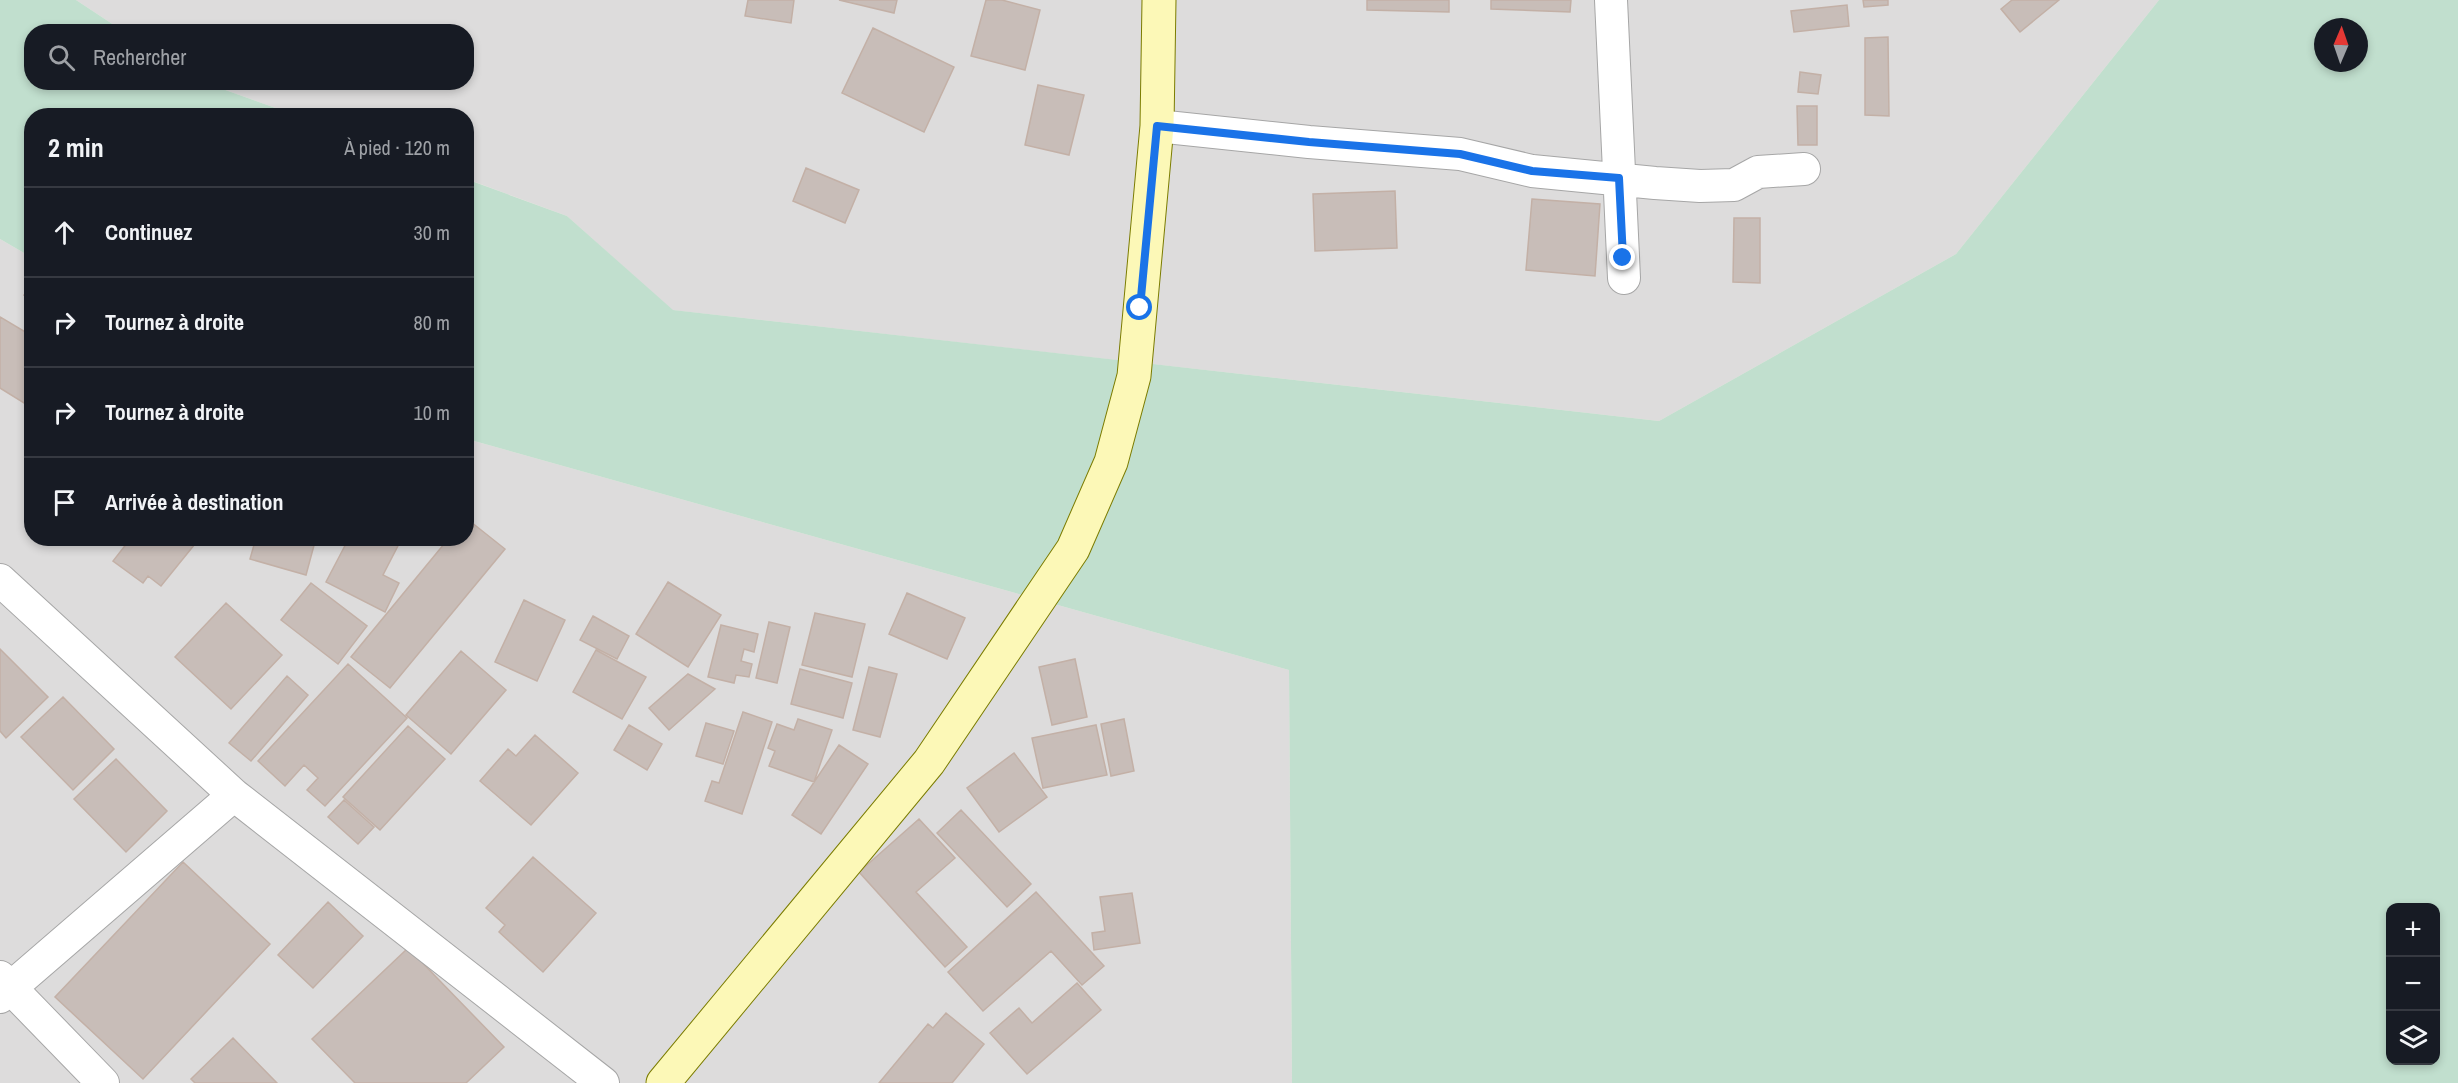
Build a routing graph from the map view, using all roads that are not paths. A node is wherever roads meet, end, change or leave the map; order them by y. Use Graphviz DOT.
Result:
graph roads {
  1 [pos="1159,0"];
  2 [pos="1611,0"];
  3 [pos="1157,126"];
  4 [pos="1804,169"];
  5 [pos="1619,178"];
  6 [pos="1624,278"];
  7 [pos="0,580"];
  8 [pos="234,795"];
  9 [pos="3,988"];
  10 [pos="103,1083"];
  11 [pos="603,1083"];
  12 [pos="663,1083"];
  1 -- 3 [label="street"];
  2 -- 5 [label="street"];
  3 -- 5 [label="street"];
  3 -- 12 [label="street"];
  4 -- 5 [label="street"];
  5 -- 6 [label="street"];
  7 -- 8 [label="street"];
  8 -- 9 [label="street"];
  8 -- 11 [label="street"];
  9 -- 10 [label="street"];
}
